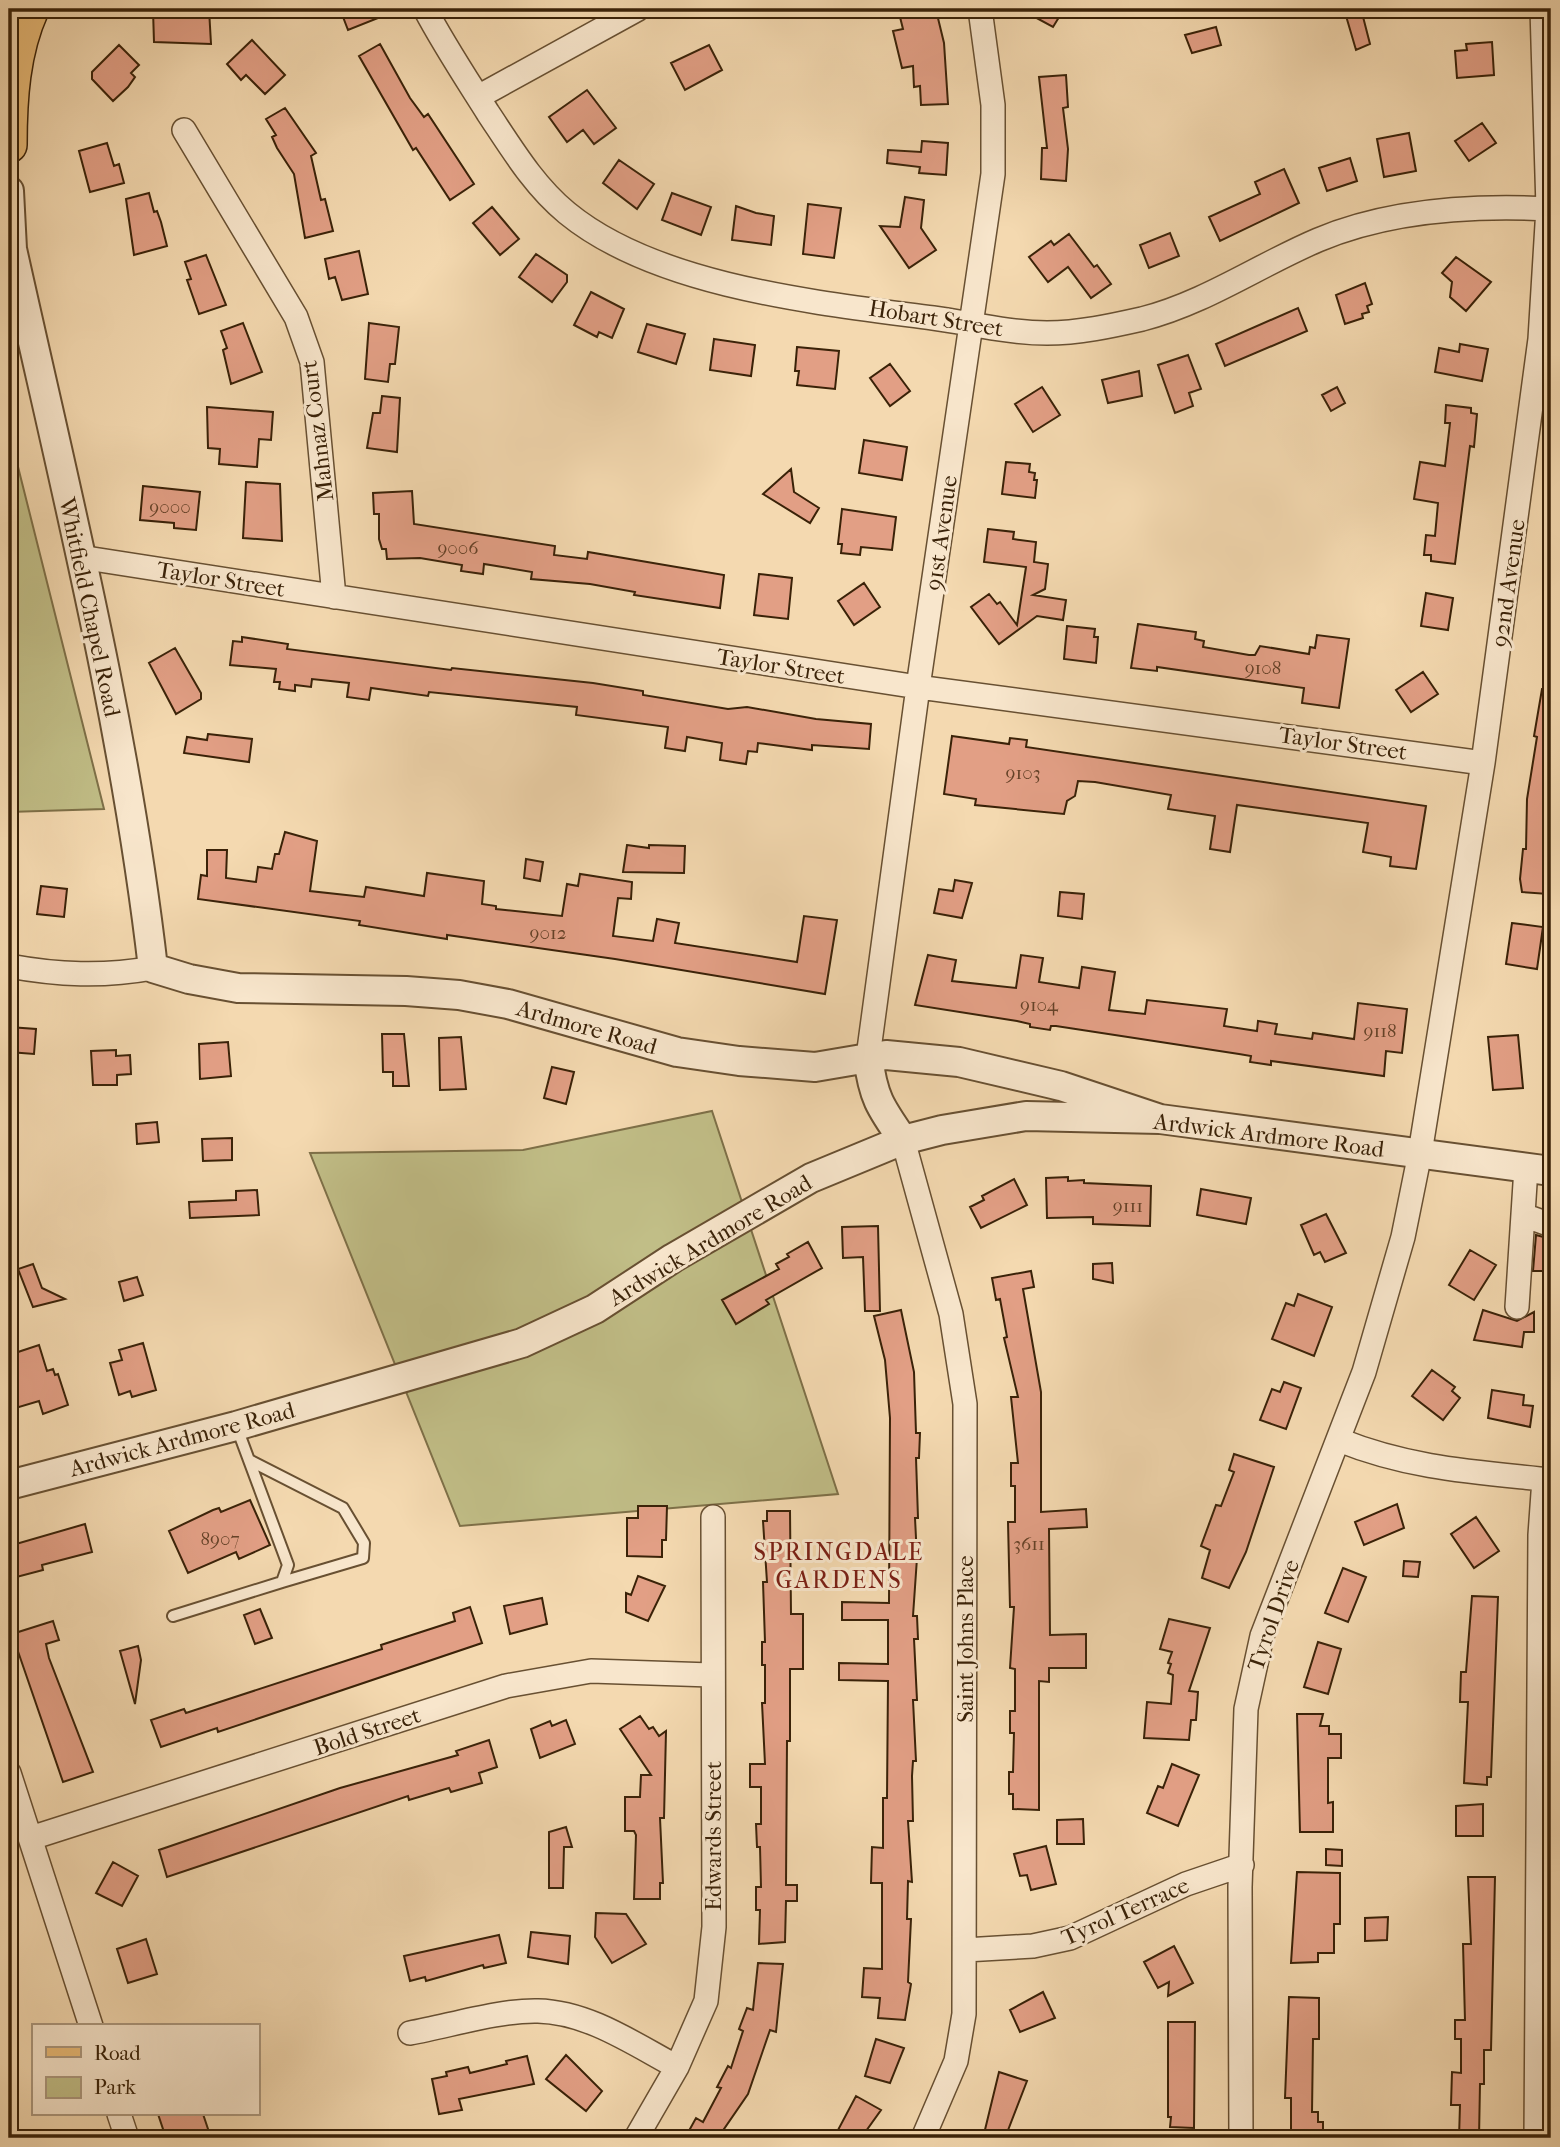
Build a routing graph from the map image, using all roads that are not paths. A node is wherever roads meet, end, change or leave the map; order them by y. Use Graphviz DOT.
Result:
graph roads {
  1 [pos="31,9"];
  2 [pos="425,9"];
  3 [pos="638,9"];
  4 [pos="980,9"];
  5 [pos="1542,9"];
  6 [pos="478,97"];
  7 [pos="184,130"];
  8 [pos="9,145"];
  9 [pos="9,191"];
  10 [pos="1549,209"];
  11 [pos="10,247"];
  12 [pos="972,323"];
  13 [pos="80,557"];
  14 [pos="334,597"];
  15 [pos="918,687"];
  16 [pos="1483,763"];
  17 [pos="9,966"];
  18 [pos="153,968"];
  19 [pos="868,1056"];
  20 [pos="1160,1119"];
  21 [pos="903,1140"];
  22 [pos="1420,1153"];
  23 [pos="1539,1169"];
  24 [pos="1523,1215"];
  25 [pos="1551,1226"];
  26 [pos="1517,1307"];
  27 [pos="236,1426"];
  28 [pos="1339,1440"];
  29 [pos="249,1460"];
  30 [pos="1548,1480"];
  31 [pos="9,1485"];
  32 [pos="713,1517"];
  33 [pos="282,1582"];
  34 [pos="173,1616"];
  35 [pos="711,1675"];
  36 [pos="9,1773"];
  37 [pos="31,1838"];
  38 [pos="1242,1865"];
  39 [pos="965,1950"];
  40 [pos="90,2024"];
  41 [pos="410,2033"];
  42 [pos="677,2067"];
  43 [pos="120,2116"];
  44 [pos="127,2138"];
  45 [pos="636,2138"];
  46 [pos="923,2138"];
  47 [pos="1241,2138"];
  48 [pos="1536,2138"];
  1 -- 8 [label="main road"];
  2 -- 6 [label="street, Hobart Street"];
  3 -- 6 [label="street"];
  4 -- 12 [label="street, 91st Avenue"];
  5 -- 10 [label="street, 92nd Avenue"];
  6 -- 12 [label="street, Hobart Street"];
  7 -- 14 [label="street, Mahnaz Court"];
  9 -- 11 [label="street, Whitfield Chapel Road"];
  10 -- 12 [label="street, Hobart Street"];
  10 -- 16 [label="street, 92nd Avenue"];
  11 -- 13 [label="street, Whitfield Chapel Road"];
  12 -- 15 [label="street, 91st Avenue"];
  13 -- 14 [label="street, Taylor Street"];
  13 -- 18 [label="street, Whitfield Chapel Road"];
  14 -- 15 [label="street, Taylor Street"];
  15 -- 16 [label="street, Taylor Street"];
  15 -- 19 [label="street, 91st Avenue"];
  16 -- 22 [label="street, 92nd Avenue"];
  17 -- 18 [label="street, Ardmore Road"];
  18 -- 19 [label="street, Ardmore Road"];
  19 -- 20 [label="street, Ardmore Road"];
  19 -- 21 [label="street"];
  20 -- 21 [label="street, Ardwick Ardmore Road"];
  20 -- 22 [label="street, Ardwick Ardmore Road"];
  21 -- 27 [label="street, Ardwick Ardmore Road"];
  21 -- 39 [label="street, Saint Johns Place"];
  22 -- 23 [label="street, Ardwick Ardmore Road"];
  22 -- 28 [label="street, Tyrol Drive"];
  23 -- 24 [label="street"];
  24 -- 25 [label="street"];
  24 -- 26 [label="street"];
  27 -- 29 [label="lane"];
  27 -- 31 [label="street, Ardwick Ardmore Road"];
  28 -- 30 [label="street"];
  28 -- 38 [label="street, Tyrol Drive"];
  29 -- 33 [label="lane"];
  29 -- 33 [label="lane"];
  30 -- 48 [label="street"];
  32 -- 35 [label="street, Edwards Street"];
  33 -- 34 [label="lane"];
  35 -- 37 [label="street, Bold Street"];
  35 -- 42 [label="street, Edwards Street"];
  36 -- 37 [label="street"];
  37 -- 40 [label="street"];
  38 -- 39 [label="street, Tyrol Terrace"];
  38 -- 47 [label="street, Tyrol Drive"];
  39 -- 46 [label="street, Saint Johns Place"];
  41 -- 42 [label="street"];
  42 -- 45 [label="street, Edwards Street"];
  43 -- 44 [label="street"];
}
